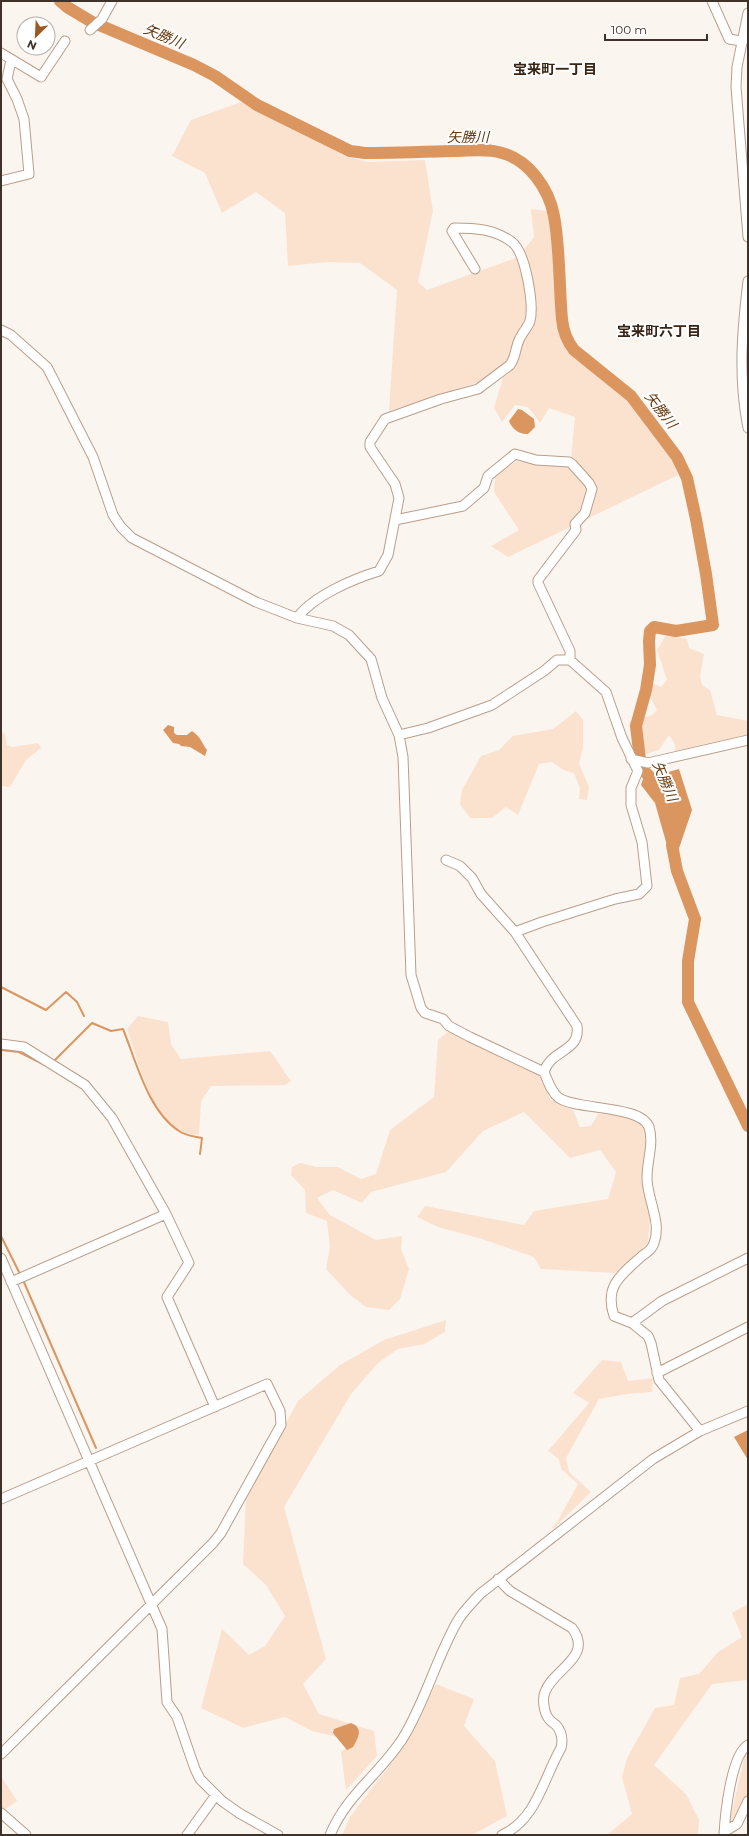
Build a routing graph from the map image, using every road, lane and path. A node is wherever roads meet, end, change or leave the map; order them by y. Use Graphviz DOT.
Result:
graph roads {
  1 [pos="112,1"];
  2 [pos="712,1"];
  3 [pos="748,13"];
  4 [pos="90,30"];
  5 [pos="745,39"];
  6 [pos="65,41"];
  7 [pos="1,53"];
  8 [pos="12,60"];
  9 [pos="1,181"];
  10 [pos="748,236"];
  11 [pos="475,269"];
  12 [pos="748,281"];
  13 [pos="1,330"];
  14 [pos="748,428"];
  15 [pos="396,520"];
  16 [pos="296,618"];
  17 [pos="570,660"];
  18 [pos="399,734"];
  19 [pos="748,740"];
  20 [pos="631,759"];
  21 [pos="446,860"];
  22 [pos="515,932"];
  23 [pos="1,1044"];
  24 [pos="544,1072"];
  25 [pos="166,1214"];
  26 [pos="1,1258"];
  27 [pos="748,1258"];
  28 [pos="11,1282"];
  29 [pos="632,1323"];
  30 [pos="748,1326"];
  31 [pos="657,1372"];
  32 [pos="215,1407"];
  33 [pos="748,1411"];
  34 [pos="700,1431"];
  35 [pos="89,1462"];
  36 [pos="1,1499"];
  37 [pos="498,1579"];
  38 [pos="151,1604"];
  39 [pos="748,1744"];
  40 [pos="1,1754"];
  41 [pos="216,1795"];
  42 [pos="748,1801"];
  43 [pos="1,1813"];
  44 [pos="724,1834"];
  45 [pos="26,1835"];
  46 [pos="187,1835"];
  47 [pos="278,1835"];
  48 [pos="330,1835"];
  49 [pos="502,1835"];
  1 -- 4 [label="street"];
  2 -- 5 [label="street"];
  3 -- 5 [label="street"];
  5 -- 10 [label="street"];
  6 -- 8 [label="street"];
  7 -- 8 [label="street"];
  8 -- 9 [label="street"];
  11 -- 15 [label="street"];
  12 -- 14 [label="street"];
  13 -- 16 [label="street"];
  15 -- 16 [label="street"];
  15 -- 17 [label="street"];
  16 -- 18 [label="street"];
  17 -- 18 [label="street"];
  17 -- 20 [label="street"];
  18 -- 24 [label="street"];
  19 -- 20 [label="street"];
  20 -- 22 [label="street"];
  21 -- 22 [label="street"];
  22 -- 24 [label="street"];
  23 -- 25 [label="street"];
  24 -- 29 [label="street"];
  25 -- 28 [label="street"];
  25 -- 32 [label="street"];
  26 -- 28 [label="street"];
  27 -- 29 [label="street"];
  28 -- 35 [label="street"];
  29 -- 31 [label="street"];
  30 -- 31 [label="street"];
  31 -- 34 [label="street"];
  32 -- 35 [label="street"];
  32 -- 38 [label="street"];
  33 -- 34 [label="street"];
  34 -- 37 [label="street"];
  35 -- 36 [label="street"];
  35 -- 38 [label="street"];
  37 -- 48 [label="street"];
  37 -- 49 [label="street"];
  38 -- 40 [label="street"];
  38 -- 41 [label="street"];
  39 -- 44 [label="street"];
  41 -- 46 [label="street"];
  41 -- 47 [label="street"];
  42 -- 44 [label="street"];
  43 -- 45 [label="street"];
}
